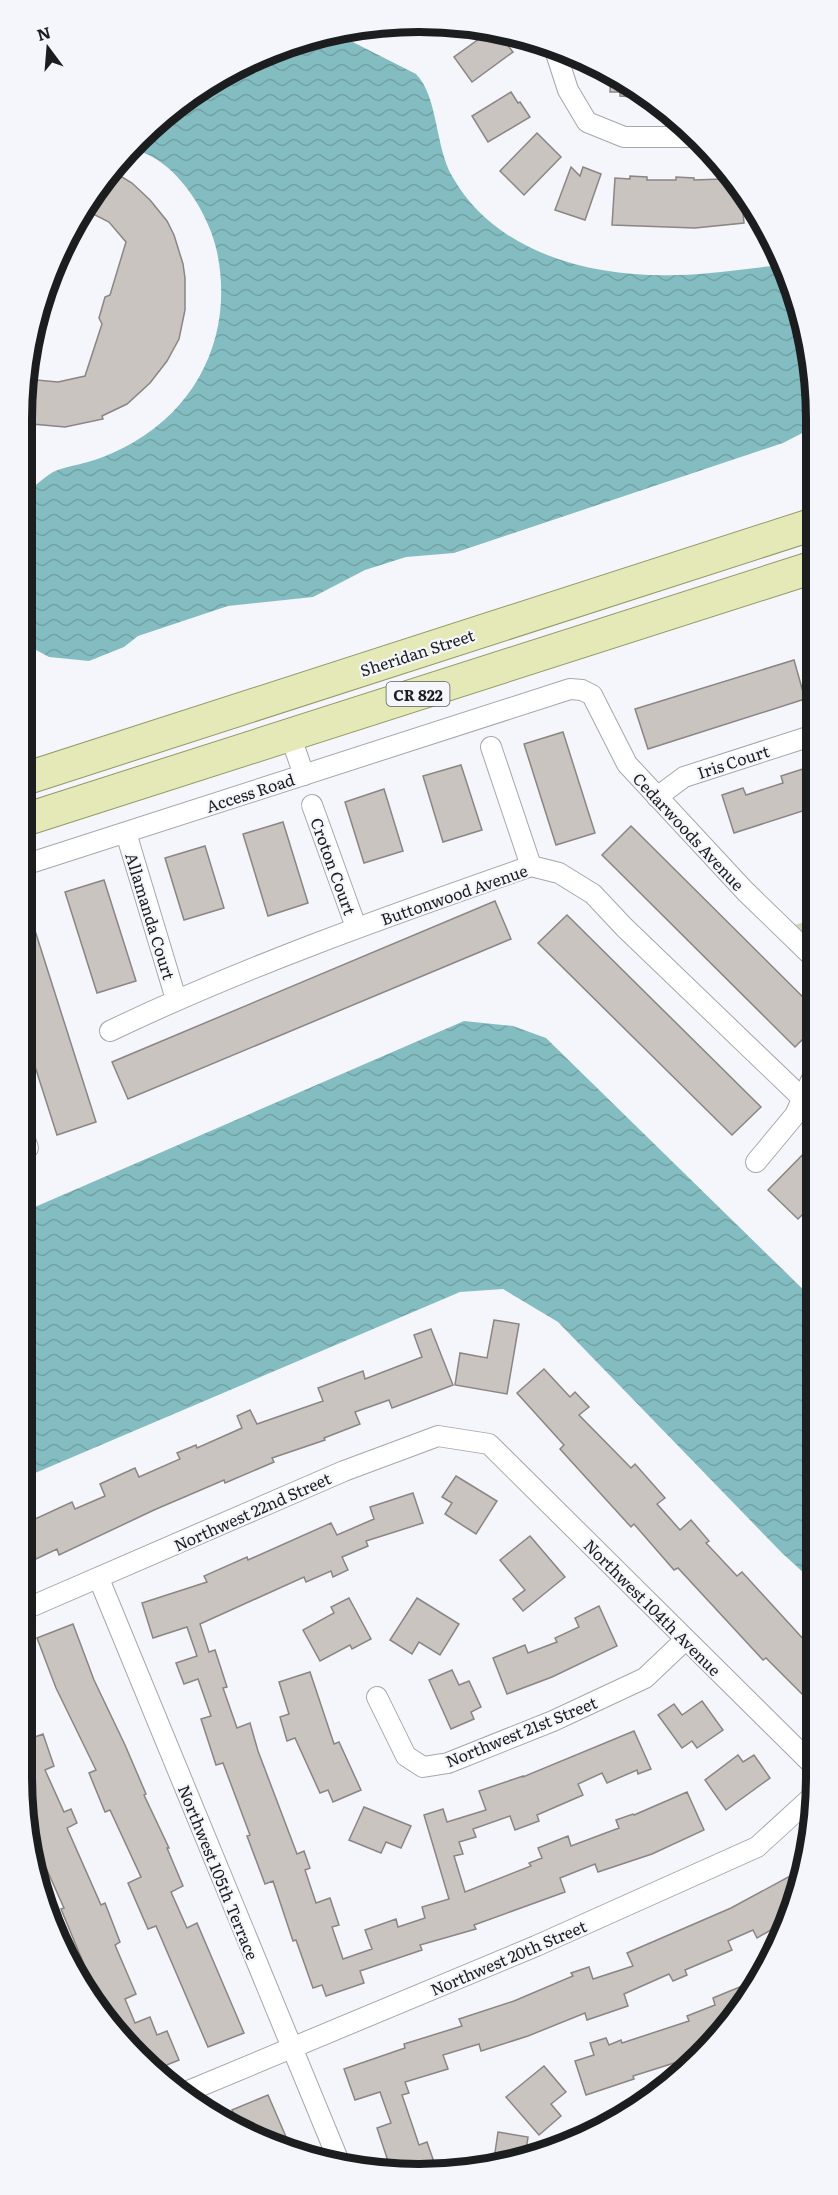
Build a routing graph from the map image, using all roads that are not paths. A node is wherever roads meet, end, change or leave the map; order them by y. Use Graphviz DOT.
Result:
graph roads {
  1 [pos="557,57"];
  2 [pos="684,137"];
  3 [pos="806,527"];
  4 [pos="806,570"];
  5 [pos="582,690"];
  6 [pos="290,735"];
  7 [pos="806,738"];
  8 [pos="491,747"];
  9 [pos="304,775"];
  10 [pos="32,776"];
  11 [pos="657,797"];
  12 [pos="312,804"];
  13 [pos="32,817"];
  14 [pos="126,833"];
  15 [pos="32,863"];
  16 [pos="531,866"];
  17 [pos="356,927"];
  18 [pos="806,950"];
  19 [pos="176,999"];
  20 [pos="110,1031"];
  21 [pos="806,1091"];
  22 [pos="802,1099"];
  23 [pos="756,1162"];
  24 [pos="489,1444"];
  25 [pos="99,1579"];
  26 [pos="32,1606"];
  27 [pos="685,1640"];
  28 [pos="377,1696"];
  29 [pos="806,1758"];
  30 [pos="806,1801"];
  31 [pos="291,2049"];
  32 [pos="192,2090"];
  33 [pos="336,2154"];
  1 -- 2 [label="street"];
  3 -- 10 [label="main road, Sheridan Street / CR 822"];
  4 -- 6 [label="main road, CR 822"];
  5 -- 9 [label="street, Access Road"];
  5 -- 11 [label="street, Cedarwoods Avenue"];
  6 -- 9 [label="street"];
  6 -- 13 [label="main road, CR 822"];
  7 -- 11 [label="street, Iris Court"];
  8 -- 16 [label="street"];
  9 -- 14 [label="street, Access Road"];
  11 -- 18 [label="street, Cedarwoods Avenue"];
  12 -- 17 [label="street, Croton Court"];
  14 -- 15 [label="street, Access Road"];
  14 -- 19 [label="street, Allamanda Court"];
  16 -- 17 [label="street, Buttonwood Avenue"];
  16 -- 22 [label="street, Buttonwood Avenue"];
  17 -- 19 [label="street, Buttonwood Avenue"];
  19 -- 20 [label="street, Buttonwood Avenue"];
  21 -- 22 [label="street"];
  22 -- 23 [label="street"];
  24 -- 25 [label="street, Northwest 22nd Street"];
  24 -- 27 [label="street, Northwest 104th Avenue"];
  25 -- 26 [label="street, Northwest 22nd Street"];
  25 -- 31 [label="street, Northwest 105th Terrace"];
  27 -- 28 [label="street, Northwest 21st Street"];
  27 -- 29 [label="street, Northwest 104th Avenue"];
  30 -- 31 [label="street, Northwest 20th Street"];
  31 -- 32 [label="street, Northwest 20th Street"];
  31 -- 33 [label="street, Northwest 105th Terrace"];
}
